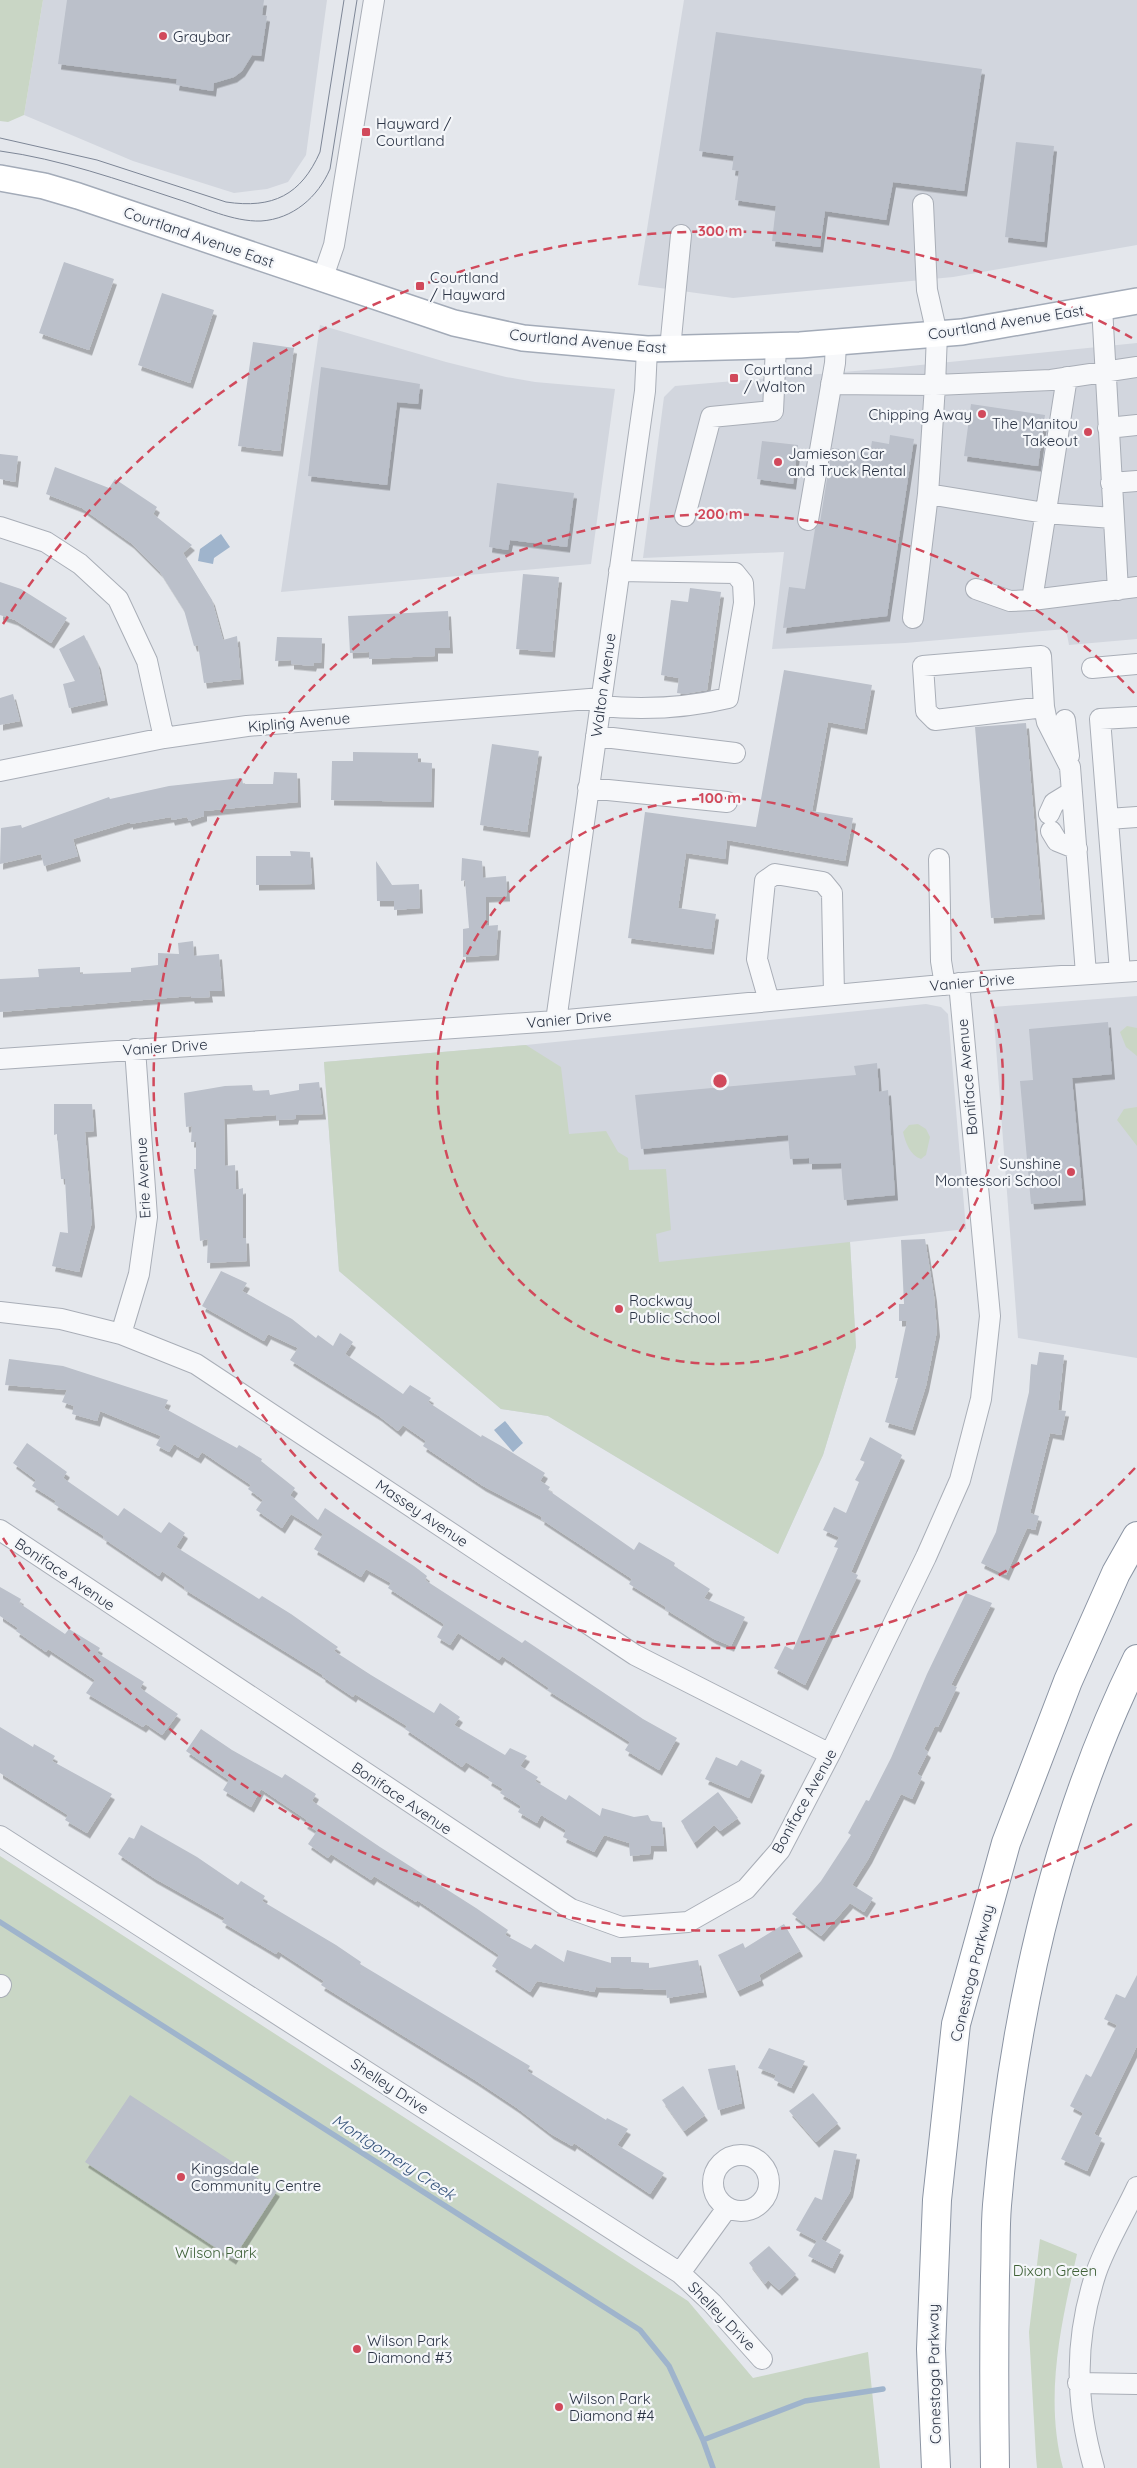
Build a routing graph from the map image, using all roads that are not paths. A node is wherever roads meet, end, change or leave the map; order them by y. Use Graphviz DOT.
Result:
graph roads {
  1 [pos="374,0"];
  2 [pos="0,178"];
  3 [pos="923,204"];
  4 [pos="681,234"];
  5 [pos="322,280"];
  6 [pos="1137,300"];
  7 [pos="1102,307"];
  8 [pos="937,334"];
  9 [pos="836,343"];
  10 [pos="776,346"];
  11 [pos="659,349"];
  12 [pos="1137,367"];
  13 [pos="1106,370"];
  14 [pos="1067,377"];
  15 [pos="831,384"];
  16 [pos="935,385"];
  17 [pos="1137,425"];
  18 [pos="1108,428"];
  19 [pos="1137,481"];
  20 [pos="1111,483"];
  21 [pos="928,494"];
  22 [pos="1045,514"];
  23 [pos="685,516"];
  24 [pos="1113,518"];
  25 [pos="808,520"];
  26 [pos="0,527"];
  27 [pos="619,571"];
  28 [pos="1128,589"];
  29 [pos="976,590"];
  30 [pos="1032,600"];
  31 [pos="913,618"];
  32 [pos="1137,664"];
  33 [pos="1092,668"];
  34 [pos="601,702"];
  35 [pos="1044,707"];
  36 [pos="1137,717"];
  37 [pos="1065,720"];
  38 [pos="596,736"];
  39 [pos="164,738"];
  40 [pos="735,753"];
  41 [pos="1070,768"];
  42 [pos="0,771"];
  43 [pos="588,788"];
  44 [pos="1072,792"];
  45 [pos="727,802"];
  46 [pos="1137,818"];
  47 [pos="1108,819"];
  48 [pos="1077,849"];
  49 [pos="939,859"];
  50 [pos="1128,971"];
  51 [pos="1086,974"];
  52 [pos="952,984"];
  53 [pos="834,995"];
  54 [pos="769,1001"];
  55 [pos="556,1020"];
  56 [pos="135,1049"];
  57 [pos="0,1059"];
  58 [pos="0,1312"];
  59 [pos="121,1334"];
  60 [pos="0,1530"];
  61 [pos="1137,1536"];
  62 [pos="1137,1658"];
  63 [pos="830,1754"];
  64 [pos="0,1836"];
  65 [pos="1137,2187"];
  66 [pos="727,2208"];
  67 [pos="680,2273"];
  68 [pos="762,2359"];
  69 [pos="1078,2383"];
  70 [pos="1137,2384"];
  71 [pos="936,2468"];
  72 [pos="995,2468"];
  73 [pos="1094,2468"];
  1 -- 5 [label="street"];
  2 -- 5 [label="main road, Courtland Avenue East"];
  3 -- 8 [label="street"];
  4 -- 11 [label="street, Walton Avenue"];
  5 -- 11 [label="main road, Courtland Avenue East"];
  6 -- 7 [label="main road, Courtland Avenue East"];
  7 -- 8 [label="main road, Courtland Avenue East"];
  7 -- 13 [label="street"];
  8 -- 9 [label="main road, Courtland Avenue East"];
  8 -- 16 [label="street"];
  9 -- 10 [label="main road, Courtland Avenue East"];
  9 -- 15 [label="street"];
  10 -- 11 [label="main road, Courtland Avenue East"];
  10 -- 23 [label="street"];
  11 -- 27 [label="street, Walton Avenue"];
  12 -- 13 [label="street"];
  13 -- 14 [label="street"];
  13 -- 18 [label="street"];
  14 -- 16 [label="street"];
  14 -- 22 [label="street"];
  15 -- 16 [label="street"];
  15 -- 25 [label="street"];
  16 -- 21 [label="street"];
  17 -- 18 [label="street"];
  18 -- 20 [label="street"];
  19 -- 20 [label="street"];
  20 -- 24 [label="street"];
  21 -- 22 [label="street"];
  21 -- 31 [label="street"];
  22 -- 24 [label="street"];
  22 -- 30 [label="street"];
  24 -- 28 [label="street"];
  26 -- 39 [label="street"];
  27 -- 34 [label="street, Walton Avenue"];
  27 -- 34 [label="street, Kipling Avenue"];
  28 -- 30 [label="street"];
  29 -- 30 [label="street"];
  32 -- 33 [label="street"];
  34 -- 38 [label="street, Walton Avenue"];
  34 -- 39 [label="street, Kipling Avenue"];
  35 -- 35 [label="street"];
  35 -- 41 [label="street"];
  36 -- 47 [label="street"];
  37 -- 41 [label="street"];
  38 -- 40 [label="street"];
  38 -- 43 [label="street, Walton Avenue"];
  39 -- 42 [label="street, Kipling Avenue"];
  41 -- 44 [label="street"];
  43 -- 45 [label="street"];
  43 -- 55 [label="street, Walton Avenue"];
  44 -- 48 [label="street"];
  44 -- 48 [label="street"];
  46 -- 47 [label="street"];
  47 -- 50 [label="street"];
  48 -- 51 [label="street"];
  49 -- 52 [label="street, Boniface Avenue"];
  50 -- 51 [label="street, Vanier Drive"];
  51 -- 52 [label="street, Vanier Drive"];
  52 -- 53 [label="street, Vanier Drive"];
  52 -- 63 [label="street, Boniface Avenue"];
  53 -- 54 [label="street, Vanier Drive"];
  53 -- 54 [label="street"];
  54 -- 55 [label="street, Vanier Drive"];
  55 -- 56 [label="street, Vanier Drive"];
  56 -- 57 [label="street, Vanier Drive"];
  56 -- 59 [label="street, Erie Avenue"];
  58 -- 59 [label="street, Massey Avenue"];
  59 -- 63 [label="street, Massey Avenue"];
  60 -- 63 [label="street, Boniface Avenue"];
  61 -- 71 [label="highway, Conestoga Parkway"];
  62 -- 72 [label="highway"];
  64 -- 67 [label="street, Shelley Drive"];
  65 -- 69 [label="street"];
  66 -- 67 [label="street"];
  67 -- 68 [label="street, Shelley Drive"];
  69 -- 70 [label="street"];
  69 -- 73 [label="street"];
}
